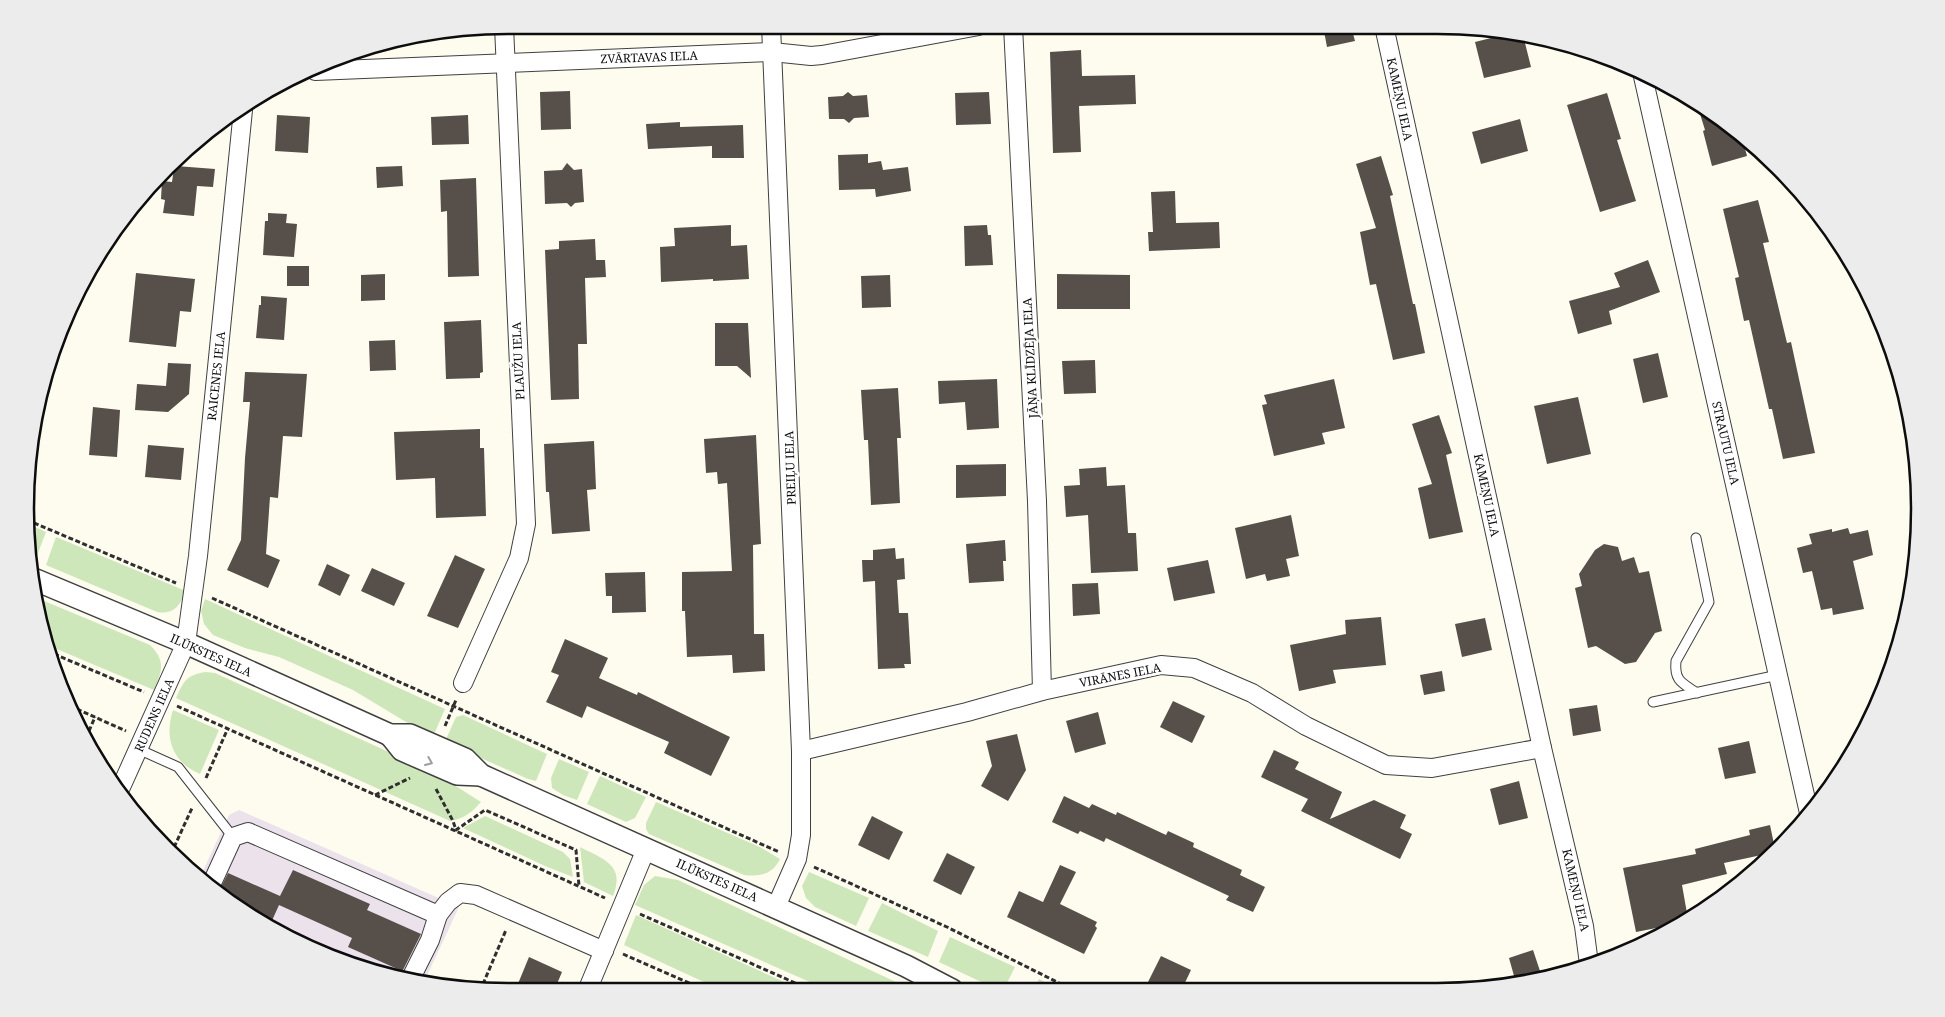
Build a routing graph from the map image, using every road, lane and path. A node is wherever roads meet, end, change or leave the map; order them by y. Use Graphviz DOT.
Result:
graph roads {
  1 [pos="504,34"];
  2 [pos="771,34"];
  3 [pos="936,34"];
  4 [pos="1012,34"];
  5 [pos="1386,34"];
  6 [pos="772,52"];
  7 [pos="505,62"];
  8 [pos="326,70"];
  9 [pos="1644,82"];
  10 [pos="241,117"];
  11 [pos="34,523"];
  12 [pos="1696,538"];
  13 [pos="40,582"];
  14 [pos="193,590"];
  15 [pos="186,643"];
  16 [pos="57,655"];
  17 [pos="1778,675"];
  18 [pos="463,683"];
  19 [pos="1042,691"];
  20 [pos="1696,693"];
  21 [pos="161,699"];
  22 [pos="1652,702"];
  23 [pos="79,710"];
  24 [pos="96,717"];
  25 [pos="89,731"];
  26 [pos="141,744"];
  27 [pos="1542,748"];
  28 [pos="802,752"];
  29 [pos="417,774"];
  30 [pos="122,784"];
  31 [pos="435,787"];
  32 [pos="375,795"];
  33 [pos="1807,805"];
  34 [pos="456,830"];
  35 [pos="234,837"];
  36 [pos="646,849"];
  37 [pos="797,859"];
  38 [pos="213,880"];
  39 [pos="579,886"];
  40 [pos="623,906"];
  41 [pos="776,907"];
  42 [pos="514,912"];
  43 [pos="438,915"];
  44 [pos="604,951"];
  45 [pos="1589,958"];
  46 [pos="413,973"];
  47 [pos="484,982"];
  48 [pos="590,983"];
  49 [pos="689,983"];
  50 [pos="795,983"];
  51 [pos="939,983"];
  52 [pos="1059,983"];
  1 -- 7 [label="street, PLAUŽU IELA"];
  2 -- 6 [label="street, PREIĻU IELA"];
  3 -- 6 [label="street, ZVĀRTAVAS IELA"];
  4 -- 19 [label="street, JĀŅA KLĪDZĒJA IELA"];
  5 -- 27 [label="street, KAMEŅU IELA"];
  6 -- 7 [label="street, ZVĀRTAVAS IELA"];
  6 -- 28 [label="street, PREIĻU IELA"];
  7 -- 8 [label="street, ZVĀRTAVAS IELA"];
  7 -- 18 [label="street, PLAUŽU IELA"];
  9 -- 17 [label="street, STRAUTU IELA"];
  10 -- 14 [label="street, RAICENES IELA"];
  11 -- 14 [label="path"];
  12 -- 20 [label="lane"];
  13 -- 15 [label="street, ILŪKSTES IELA"];
  14 -- 15 [label="street, RAICENES IELA"];
  14 -- 37 [label="path"];
  15 -- 21 [label="street, RUDENS IELA"];
  15 -- 36 [label="street, ILŪKSTES IELA"];
  16 -- 21 [label="path"];
  17 -- 20 [label="lane"];
  17 -- 33 [label="street, STRAUTU IELA"];
  19 -- 27 [label="street, VIRĀNES IELA"];
  19 -- 28 [label="street, VIRĀNES IELA"];
  20 -- 22 [label="lane"];
  21 -- 26 [label="street, RUDENS IELA"];
  21 -- 32 [label="path"];
  23 -- 24 [label="path"];
  24 -- 25 [label="path"];
  24 -- 26 [label="path"];
  26 -- 30 [label="street, RUDENS IELA"];
  26 -- 35 [label="lane"];
  27 -- 45 [label="street, KAMEŅU IELA"];
  28 -- 37 [label="street, PREIĻU IELA"];
  29 -- 32 [label="path"];
  31 -- 34 [label="path"];
  32 -- 34 [label="path"];
  34 -- 39 [label="path"];
  34 -- 39 [label="path"];
  35 -- 38 [label="street"];
  35 -- 43 [label="street"];
  36 -- 40 [label="street"];
  36 -- 41 [label="street, ILŪKSTES IELA"];
  37 -- 41 [label="street, PREIĻU IELA"];
  37 -- 52 [label="path"];
  39 -- 40 [label="path"];
  40 -- 44 [label="street"];
  40 -- 50 [label="path"];
  41 -- 51 [label="street, ILŪKSTES IELA"];
  42 -- 43 [label="street"];
  42 -- 44 [label="street"];
  42 -- 47 [label="path"];
  43 -- 46 [label="street"];
  44 -- 48 [label="street"];
  44 -- 49 [label="path"];
}
